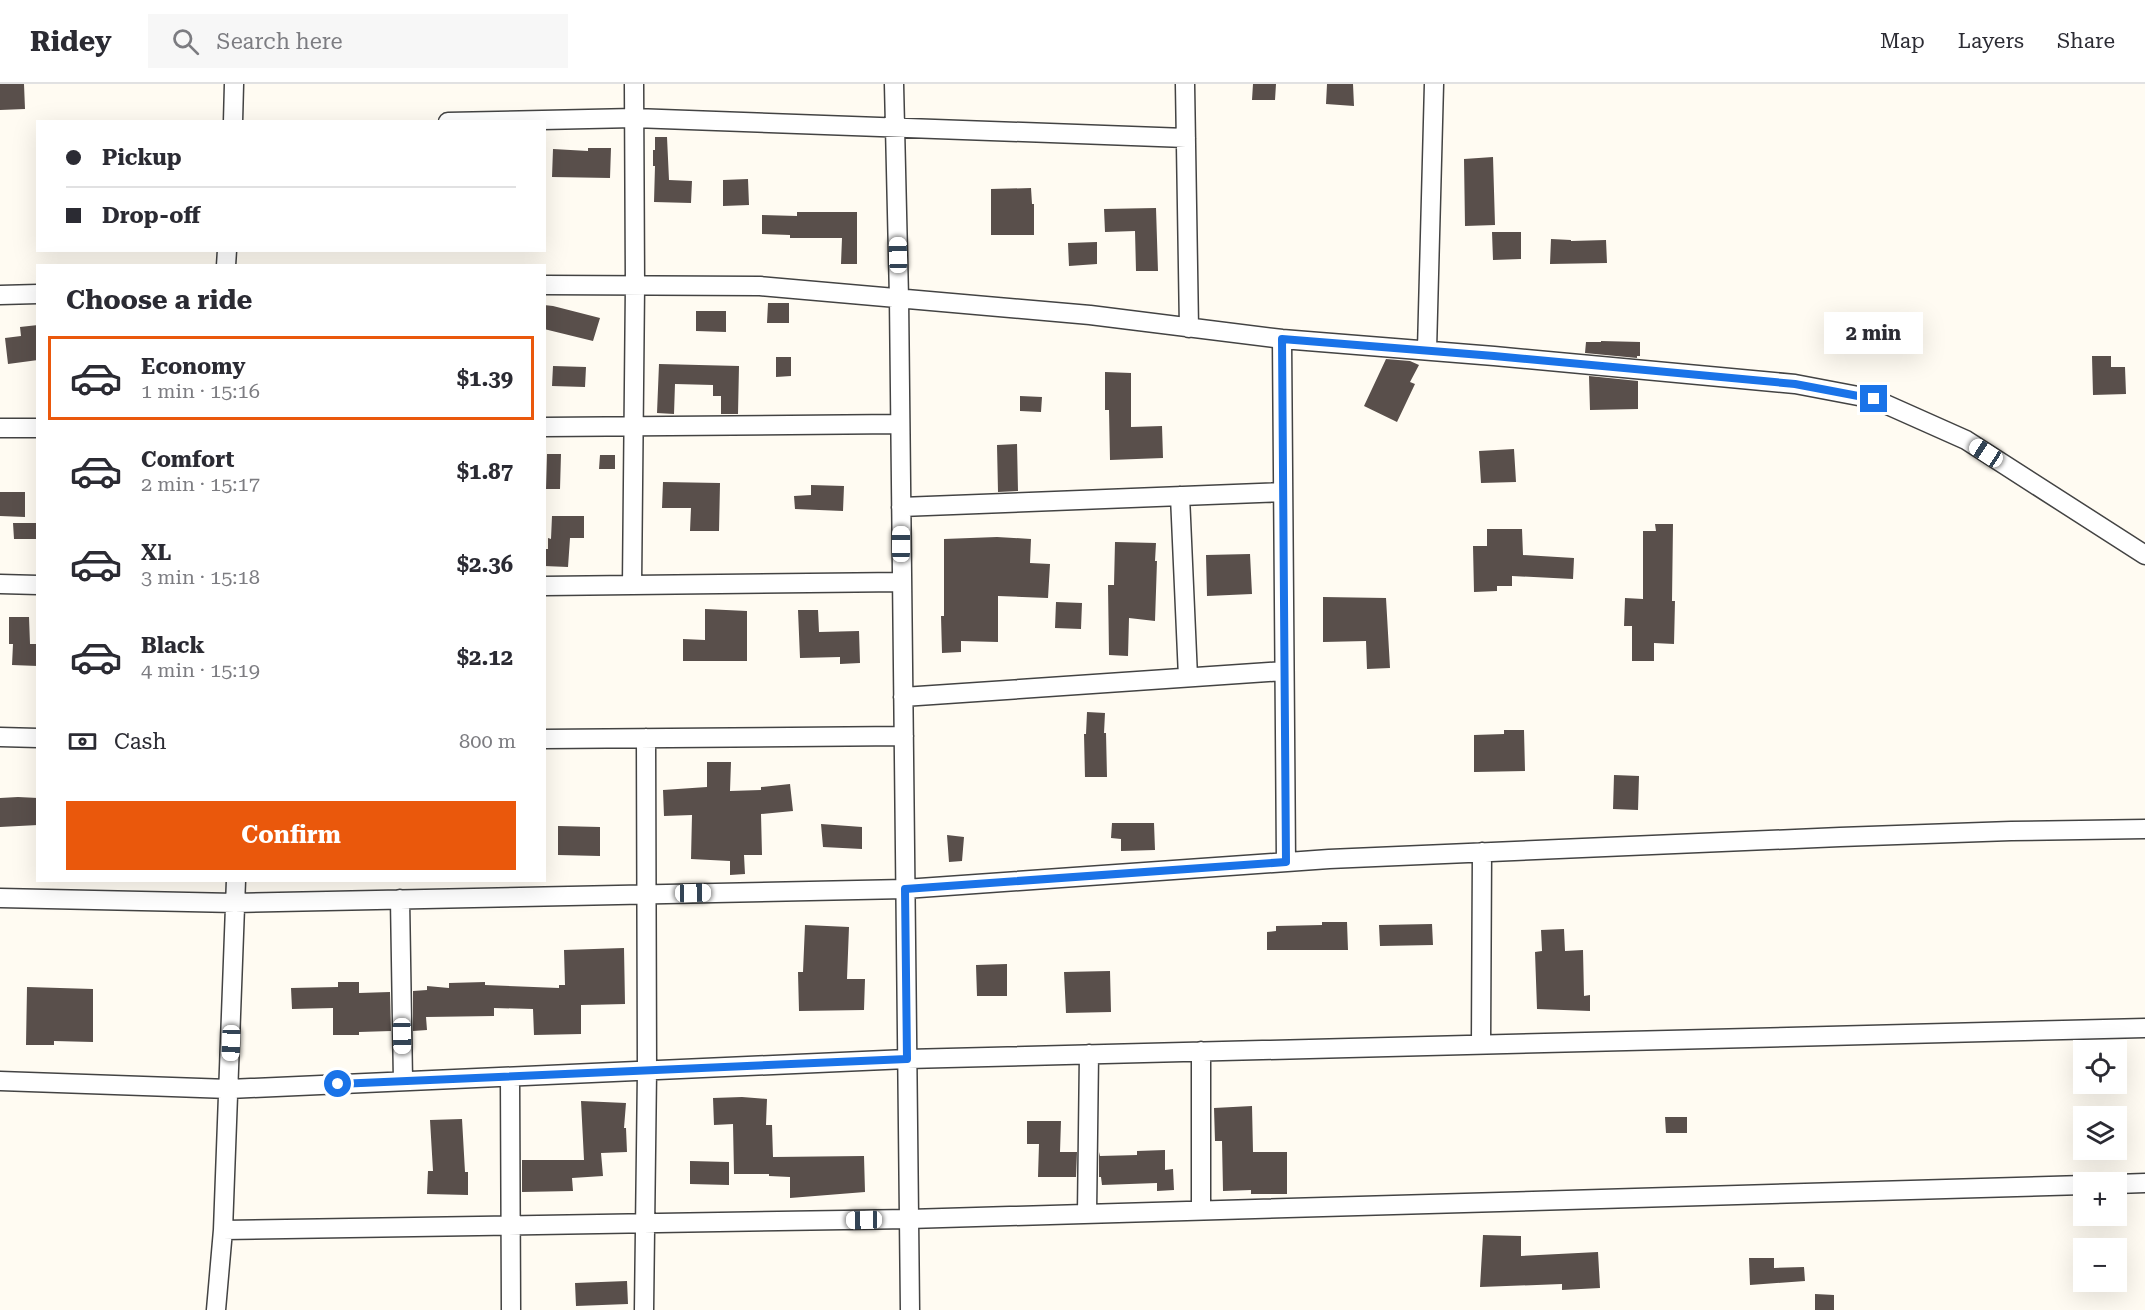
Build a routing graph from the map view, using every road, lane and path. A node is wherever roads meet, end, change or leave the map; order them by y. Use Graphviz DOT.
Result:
graph roads {
  1 [pos="234,84"];
  2 [pos="634,84"];
  3 [pos="894,84"];
  4 [pos="1185,84"];
  5 [pos="1434,84"];
  6 [pos="634,118"];
  7 [pos="233,120"];
  8 [pos="541,120"];
  9 [pos="896,128"];
  10 [pos="1186,138"];
  11 [pos="546,285"];
  12 [pos="635,285"];
  13 [pos="36,294"];
  14 [pos="0,296"];
  15 [pos="899,298"];
  16 [pos="1189,327"];
  17 [pos="1282,339"];
  18 [pos="1427,350"];
  19 [pos="900,424"];
  20 [pos="633,426"];
  21 [pos="546,427"];
  22 [pos="0,428"];
  23 [pos="36,428"];
  24 [pos="1283,492"];
  25 [pos="1180,496"];
  26 [pos="901,507"];
  27 [pos="2145,555"];
  28 [pos="902,582"];
  29 [pos="0,584"];
  30 [pos="36,585"];
  31 [pos="632,585"];
  32 [pos="546,586"];
  33 [pos="1284,671"];
  34 [pos="1188,677"];
  35 [pos="903,697"];
  36 [pos="903,736"];
  37 [pos="0,737"];
  38 [pos="36,738"];
  39 [pos="646,738"];
  40 [pos="546,740"];
  41 [pos="2145,830"];
  42 [pos="1482,852"];
  43 [pos="1286,862"];
  44 [pos="236,882"];
  45 [pos="520,889"];
  46 [pos="905,889"];
  47 [pos="646,894"];
  48 [pos="0,897"];
  49 [pos="400,899"];
  50 [pos="235,903"];
  51 [pos="2145,1028"];
  52 [pos="1481,1044"];
  53 [pos="1201,1051"];
  54 [pos="1089,1054"];
  55 [pos="907,1059"];
  56 [pos="646,1071"];
  57 [pos="510,1077"];
  58 [pos="0,1081"];
  59 [pos="403,1081"];
  60 [pos="229,1089"];
  61 [pos="2145,1183"];
  62 [pos="2127,1184"];
  63 [pos="2073,1185"];
  64 [pos="1201,1209"];
  65 [pos="1087,1213"];
  66 [pos="909,1219"];
  67 [pos="644,1223"];
  68 [pos="510,1226"];
  69 [pos="223,1230"];
  70 [pos="216,1310"];
  71 [pos="511,1310"];
  72 [pos="644,1310"];
  73 [pos="910,1310"];
  1 -- 7 [label="street"];
  2 -- 6 [label="street"];
  3 -- 9 [label="street"];
  4 -- 10 [label="street"];
  5 -- 18 [label="street"];
  6 -- 8 [label="street"];
  6 -- 9 [label="street"];
  6 -- 12 [label="street"];
  9 -- 10 [label="street"];
  9 -- 15 [label="street"];
  10 -- 16 [label="street"];
  11 -- 12 [label="street"];
  12 -- 15 [label="street"];
  12 -- 20 [label="street"];
  13 -- 14 [label="street"];
  15 -- 16 [label="street"];
  15 -- 19 [label="street"];
  16 -- 17 [label="street"];
  17 -- 18 [label="street"];
  17 -- 24 [label="street"];
  18 -- 27 [label="street"];
  19 -- 20 [label="street"];
  19 -- 26 [label="street"];
  20 -- 21 [label="street"];
  20 -- 31 [label="street"];
  22 -- 23 [label="street"];
  24 -- 25 [label="street"];
  24 -- 33 [label="street"];
  25 -- 26 [label="street"];
  25 -- 34 [label="street"];
  26 -- 28 [label="street"];
  28 -- 31 [label="street"];
  28 -- 35 [label="street"];
  29 -- 30 [label="street"];
  31 -- 32 [label="street"];
  33 -- 34 [label="street"];
  33 -- 43 [label="street"];
  34 -- 35 [label="street"];
  35 -- 36 [label="street"];
  36 -- 39 [label="street"];
  36 -- 46 [label="street"];
  37 -- 38 [label="street"];
  39 -- 40 [label="street"];
  39 -- 47 [label="street"];
  41 -- 42 [label="street"];
  42 -- 43 [label="street"];
  42 -- 52 [label="street"];
  43 -- 46 [label="street"];
  44 -- 50 [label="street"];
  45 -- 47 [label="street"];
  45 -- 49 [label="street"];
  46 -- 47 [label="street"];
  46 -- 55 [label="street"];
  47 -- 56 [label="street"];
  48 -- 50 [label="street"];
  49 -- 50 [label="street"];
  49 -- 59 [label="street"];
  50 -- 60 [label="street"];
  51 -- 52 [label="street"];
  52 -- 53 [label="street"];
  53 -- 54 [label="street"];
  53 -- 64 [label="street"];
  54 -- 55 [label="street"];
  54 -- 65 [label="street"];
  55 -- 56 [label="street"];
  55 -- 66 [label="street"];
  56 -- 57 [label="street"];
  56 -- 67 [label="street"];
  57 -- 59 [label="street"];
  57 -- 68 [label="street"];
  58 -- 60 [label="street"];
  59 -- 60 [label="street"];
  60 -- 69 [label="street"];
  61 -- 62 [label="street"];
  63 -- 64 [label="street"];
  64 -- 65 [label="street"];
  65 -- 66 [label="street"];
  66 -- 67 [label="street"];
  66 -- 73 [label="street"];
  67 -- 68 [label="street"];
  67 -- 72 [label="street"];
  68 -- 69 [label="street"];
  68 -- 71 [label="street"];
  69 -- 70 [label="street"];
}
